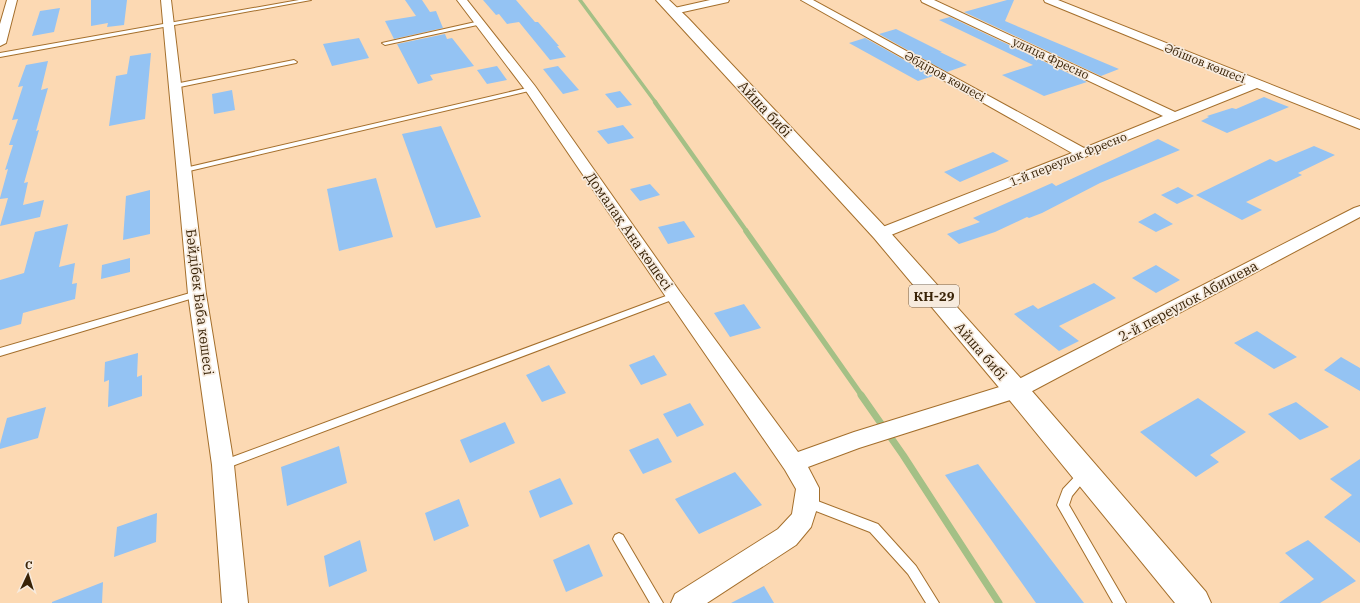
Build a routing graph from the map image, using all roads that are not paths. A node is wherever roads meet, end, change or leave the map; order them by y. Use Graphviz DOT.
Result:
graph roads {
  1 [pos="12,0"];
  2 [pos="166,0"];
  3 [pos="308,0"];
  4 [pos="462,0"];
  5 [pos="724,0"];
  6 [pos="806,0"];
  7 [pos="926,0"];
  8 [pos="1049,0"];
  9 [pos="668,5"];
  10 [pos="480,23"];
  11 [pos="168,25"];
  12 [pos="385,42"];
  13 [pos="0,43"];
  14 [pos="0,55"];
  15 [pos="294,62"];
  16 [pos="1256,84"];
  17 [pos="175,86"];
  18 [pos="531,89"];
  19 [pos="1175,117"];
  20 [pos="1360,125"];
  21 [pos="1083,153"];
  22 [pos="185,170"];
  23 [pos="1360,211"];
  24 [pos="880,234"];
  25 [pos="197,294"];
  26 [pos="674,296"];
  27 [pos="0,352"];
  28 [pos="1016,390"];
  29 [pos="793,463"];
  30 [pos="223,465"];
  31 [pos="1085,473"];
  32 [pos="807,502"];
  33 [pos="619,539"];
  34 [pos="235,603"];
  35 [pos="657,603"];
  36 [pos="684,603"];
  37 [pos="933,603"];
  38 [pos="1120,603"];
  39 [pos="1195,603"];
  1 -- 13 [label="street"];
  2 -- 11 [label="street, Бәйдібек Баба көшесі"];
  3 -- 11 [label="lane"];
  4 -- 10 [label="street, Домалақ Ана көшесі"];
  5 -- 9 [label="street"];
  6 -- 21 [label="street, Әбдіров көшесі"];
  7 -- 19 [label="street, улица Фресно"];
  8 -- 16 [label="street, Әбішов көшесі"];
  9 -- 24 [label="main road, Айша бибі / КН-29"];
  10 -- 12 [label="lane"];
  10 -- 18 [label="street, Домалақ Ана көшесі"];
  11 -- 14 [label="lane"];
  11 -- 17 [label="street, Бәйдібек Баба көшесі"];
  15 -- 17 [label="lane"];
  16 -- 19 [label="street, 1-й переулок Фресно"];
  16 -- 20 [label="street, Әбішов көшесі"];
  17 -- 22 [label="street, Бәйдібек Баба көшесі"];
  18 -- 22 [label="lane"];
  18 -- 26 [label="street, Домалақ Ана көшесі"];
  19 -- 21 [label="street, 1-й переулок Фресно"];
  21 -- 24 [label="street, 1-й переулок Фресно"];
  22 -- 25 [label="street, Бәйдібек Баба көшесі"];
  23 -- 28 [label="street, 2-й переулок Абишева"];
  24 -- 28 [label="main road, Айша бибі / КН-29"];
  25 -- 27 [label="lane"];
  25 -- 30 [label="street, Бәйдібек Баба көшесі"];
  26 -- 29 [label="street, Домалақ Ана көшесі"];
  26 -- 30 [label="lane"];
  28 -- 29 [label="street, 2-й переулок Абишева"];
  28 -- 31 [label="main road, Айша бибі / КН-29"];
  29 -- 32 [label="street, Домалақ Ана көшесі"];
  30 -- 34 [label="street, Бәйдібек Баба көшесі"];
  31 -- 38 [label="lane"];
  31 -- 39 [label="main road, Айша бибі / КН-29"];
  32 -- 36 [label="street"];
  32 -- 37 [label="lane"];
  33 -- 35 [label="lane"];
}
